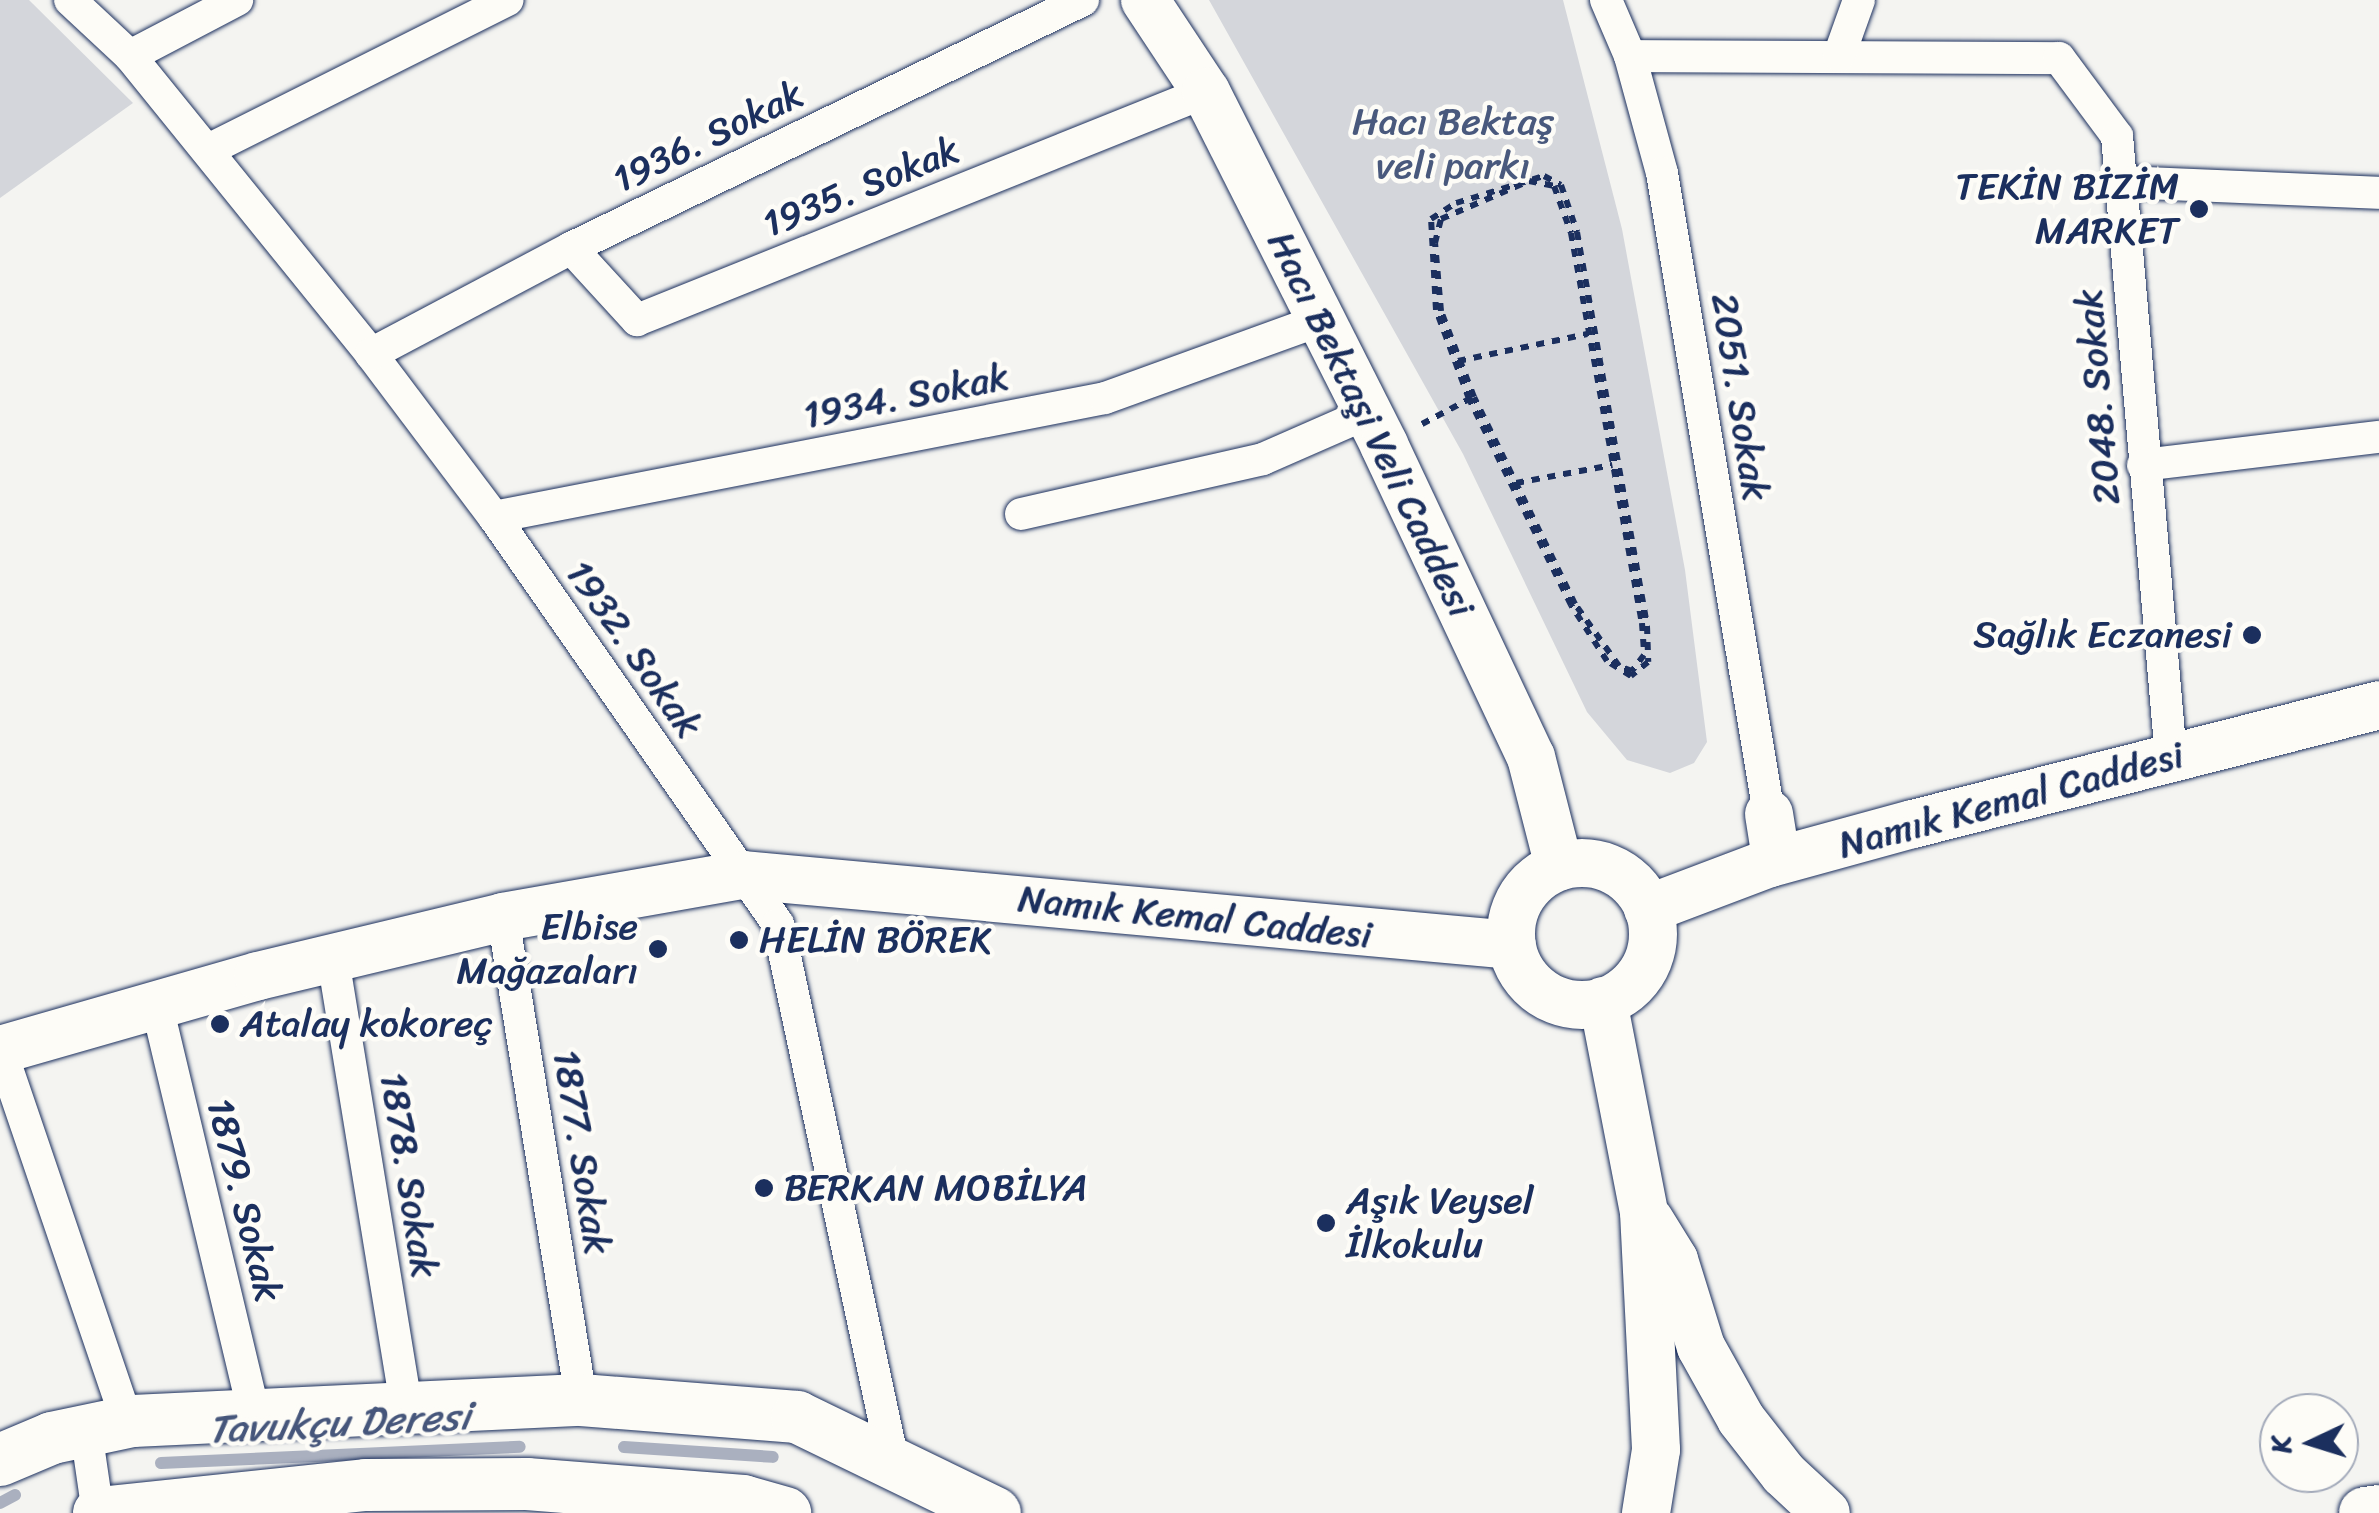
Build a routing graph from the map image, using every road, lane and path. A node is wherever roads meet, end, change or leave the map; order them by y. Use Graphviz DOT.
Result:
graph roads {
  1 [pos="70,0"];
  2 [pos="236,0"];
  3 [pos="508,0"];
  4 [pos="1083,0"];
  5 [pos="1145,0"];
  6 [pos="1606,0"];
  7 [pos="1859,0"];
  8 [pos="194,13"];
  9 [pos="130,56"];
  10 [pos="1630,56"];
  11 [pos="1839,56"];
  12 [pos="1206,92"];
  13 [pos="208,150"];
  14 [pos="2120,182"];
  15 [pos="2379,194"];
  16 [pos="571,248"];
  17 [pos="1323,320"];
  18 [pos="1587,334"];
  19 [pos="371,354"];
  20 [pos="1458,362"];
  21 [pos="1471,398"];
  22 [pos="1376,429"];
  23 [pos="2379,437"];
  24 [pos="1612,465"];
  25 [pos="2143,465"];
  26 [pos="1516,482"];
  27 [pos="1021,514"];
  28 [pos="494,517"];
  29 [pos="2379,705"];
  30 [pos="2172,757"];
  31 [pos="1769,814"];
  32 [pos="1770,863"];
  33 [pos="1559,866"];
  34 [pos="742,874"];
  35 [pos="1648,909"];
  36 [pos="503,917"];
  37 [pos="1512,945"];
  38 [pos="333,959"];
  39 [pos="1603,1001"];
  40 [pos="156,1006"];
  41 [pos="0,1049"];
  42 [pos="1644,1212"];
  43 [pos="581,1400"];
  44 [pos="406,1404"];
  45 [pos="254,1414"];
  46 [pos="107,1426"];
  47 [pos="0,1460"];
  48 [pos="893,1462"];
  49 [pos="366,1499"];
  50 [pos="635,1503"];
  51 [pos="2379,1511"];
  52 [pos="98,1513"];
  53 [pos="785,1513"];
  54 [pos="995,1513"];
  55 [pos="1646,1513"];
  56 [pos="1826,1513"];
  57 [pos="2365,1513"];
  1 -- 9 [label="street, 1932. Sokak"];
  2 -- 8 [label="street"];
  3 -- 13 [label="street"];
  4 -- 16 [label="street, 1936. Sokak"];
  5 -- 12 [label="street, Hacı Bektaşi Veli Caddesi"];
  6 -- 10 [label="street, 2051. Sokak"];
  7 -- 11 [label="street"];
  8 -- 9 [label="street"];
  9 -- 13 [label="street, 1932. Sokak"];
  10 -- 11 [label="street, 2048. Sokak"];
  10 -- 31 [label="street, 2051. Sokak"];
  11 -- 14 [label="street, 2048. Sokak"];
  12 -- 16 [label="street, 1935. Sokak"];
  12 -- 17 [label="street, Hacı Bektaşi Veli Caddesi"];
  13 -- 19 [label="street, 1932. Sokak"];
  14 -- 15 [label="street"];
  14 -- 25 [label="street, 2048. Sokak"];
  16 -- 19 [label="street, 1936. Sokak"];
  17 -- 22 [label="street, Hacı Bektaşi Veli Caddesi"];
  17 -- 28 [label="street, 1934. Sokak"];
  18 -- 20 [label="path"];
  18 -- 20 [label="path"];
  18 -- 24 [label="path"];
  19 -- 28 [label="street, 1932. Sokak"];
  20 -- 21 [label="path"];
  21 -- 21 [label="path"];
  21 -- 22 [label="path"];
  21 -- 26 [label="path"];
  22 -- 27 [label="street"];
  22 -- 33 [label="street, Hacı Bektaşi Veli Caddesi"];
  23 -- 25 [label="street"];
  24 -- 26 [label="path"];
  24 -- 26 [label="path"];
  25 -- 30 [label="street, 2048. Sokak"];
  28 -- 34 [label="street, 1932. Sokak"];
  29 -- 30 [label="street, Namık Kemal Caddesi"];
  30 -- 32 [label="street, Namık Kemal Caddesi"];
  31 -- 32 [label="street"];
  32 -- 35 [label="street, Namık Kemal Caddesi"];
  33 -- 35 [label="street"];
  33 -- 37 [label="street"];
  34 -- 36 [label="street, Namık Kemal Caddesi"];
  34 -- 37 [label="street, Namık Kemal Caddesi"];
  34 -- 48 [label="street, 1932. Sokak"];
  35 -- 39 [label="street"];
  36 -- 38 [label="street, Namık Kemal Caddesi"];
  36 -- 43 [label="street, 1877. Sokak"];
  37 -- 39 [label="street"];
  38 -- 40 [label="street, Namık Kemal Caddesi"];
  38 -- 44 [label="street, 1878. Sokak"];
  39 -- 42 [label="street"];
  40 -- 41 [label="street, Namık Kemal Caddesi"];
  40 -- 45 [label="street, 1879. Sokak"];
  41 -- 46 [label="street"];
  42 -- 55 [label="street"];
  42 -- 56 [label="street"];
  43 -- 44 [label="main road"];
  43 -- 48 [label="main road"];
  44 -- 45 [label="main road"];
  45 -- 46 [label="main road"];
  46 -- 47 [label="main road"];
  46 -- 52 [label="street"];
  48 -- 54 [label="main road"];
  49 -- 50 [label="main road"];
  49 -- 52 [label="main road"];
  50 -- 53 [label="main road"];
  51 -- 57 [label="main road"];
}
